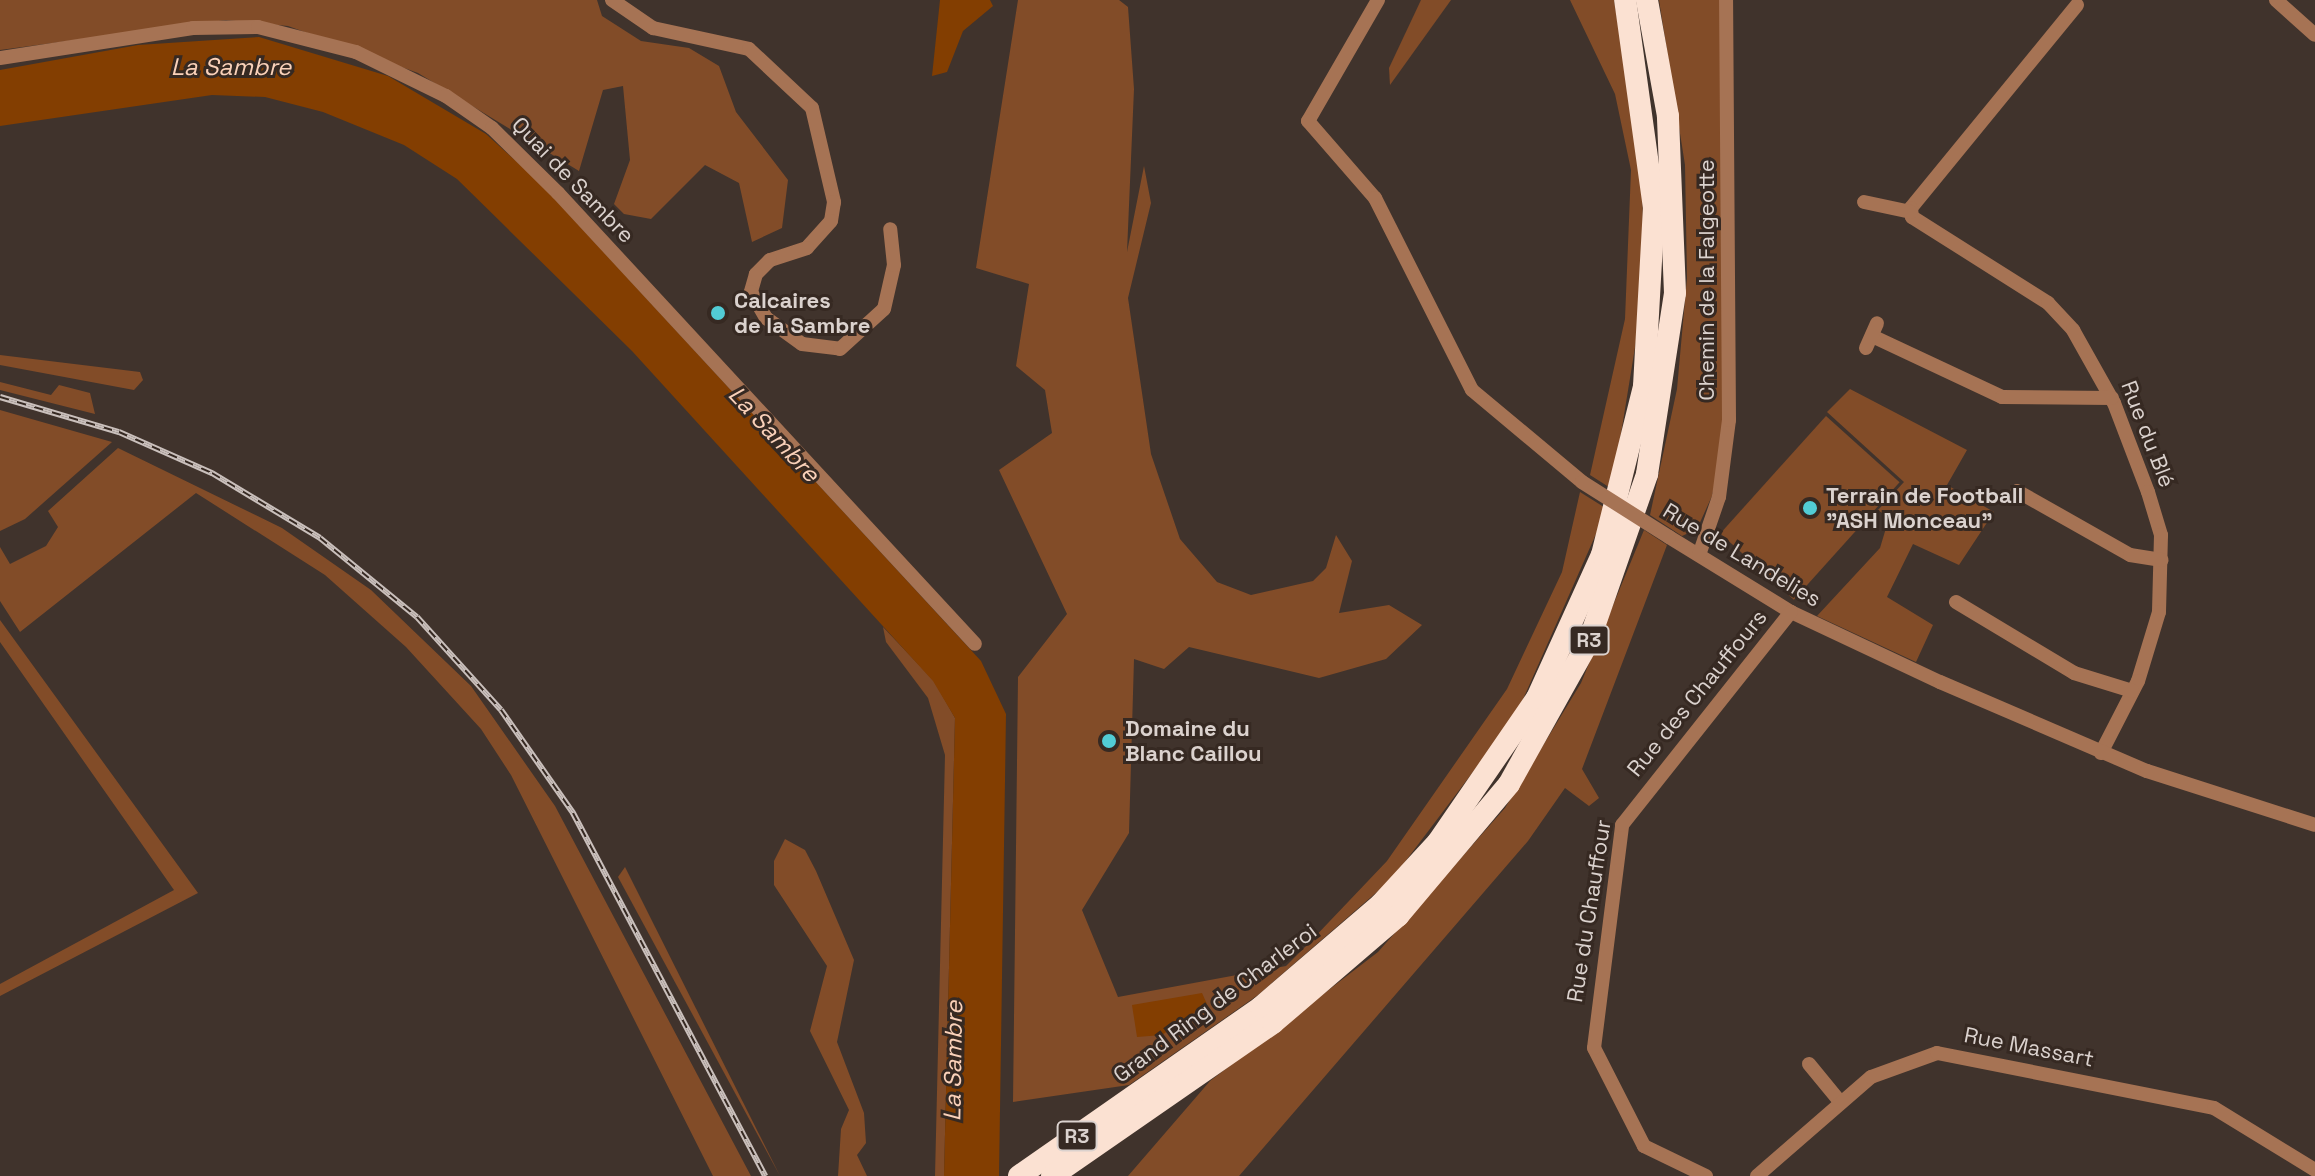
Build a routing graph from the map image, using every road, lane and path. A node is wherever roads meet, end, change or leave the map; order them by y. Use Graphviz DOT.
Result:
graph roads {
  1 [pos="612,0"];
  2 [pos="1378,0"];
  3 [pos="1625,0"];
  4 [pos="1647,0"];
  5 [pos="1726,0"];
  6 [pos="2276,0"];
  7 [pos="2077,5"];
  8 [pos="2315,35"];
  9 [pos="0,58"];
  10 [pos="1864,202"];
  11 [pos="1911,212"];
  12 [pos="890,229"];
  13 [pos="1872,336"];
  14 [pos="2112,398"];
  15 [pos="2017,491"];
  16 [pos="1699,555"];
  17 [pos="2162,560"];
  18 [pos="1956,602"];
  19 [pos="1791,612"];
  20 [pos="975,644"];
  21 [pos="2132,691"];
  22 [pos="2101,753"];
  23 [pos="1637,801"];
  24 [pos="2315,825"];
  25 [pos="1809,1064"];
  26 [pos="1142,1103"];
  27 [pos="1841,1103"];
  28 [pos="2315,1170"];
  29 [pos="1019,1176"];
  30 [pos="1052,1176"];
  31 [pos="1706,1176"];
  32 [pos="1757,1176"];
  1 -- 12 [label="street"];
  2 -- 16 [label="street, Rue de Landelies, bridge"];
  3 -- 26 [label="highway, Grand Ring de Charleroi / R3"];
  4 -- 26 [label="highway, Grand Ring de Charleroi / R3"];
  5 -- 16 [label="street, Chemin de la Falgeotte"];
  6 -- 8 [label="street"];
  7 -- 11 [label="street"];
  9 -- 20 [label="street, Quai de Sambre"];
  10 -- 11 [label="street, Rue du Blé"];
  11 -- 14 [label="street, Rue du Blé"];
  13 -- 14 [label="street"];
  14 -- 17 [label="street, Rue du Blé"];
  15 -- 17 [label="street"];
  16 -- 19 [label="street, Rue de Landelies"];
  17 -- 21 [label="street, Rue du Blé"];
  18 -- 21 [label="street"];
  19 -- 22 [label="street, Rue de Landelies"];
  19 -- 23 [label="street, Rue des Chauffours"];
  21 -- 22 [label="street, Rue du Blé"];
  22 -- 24 [label="street, Rue de Landelies"];
  23 -- 31 [label="street, Rue du Chauffour"];
  25 -- 27 [label="street"];
  26 -- 29 [label="highway, Grand Ring de Charleroi / R3"];
  26 -- 30 [label="highway, Grand Ring de Charleroi / R3"];
  27 -- 28 [label="street, Rue Massart"];
  27 -- 32 [label="street, Rue Massart"];
}
